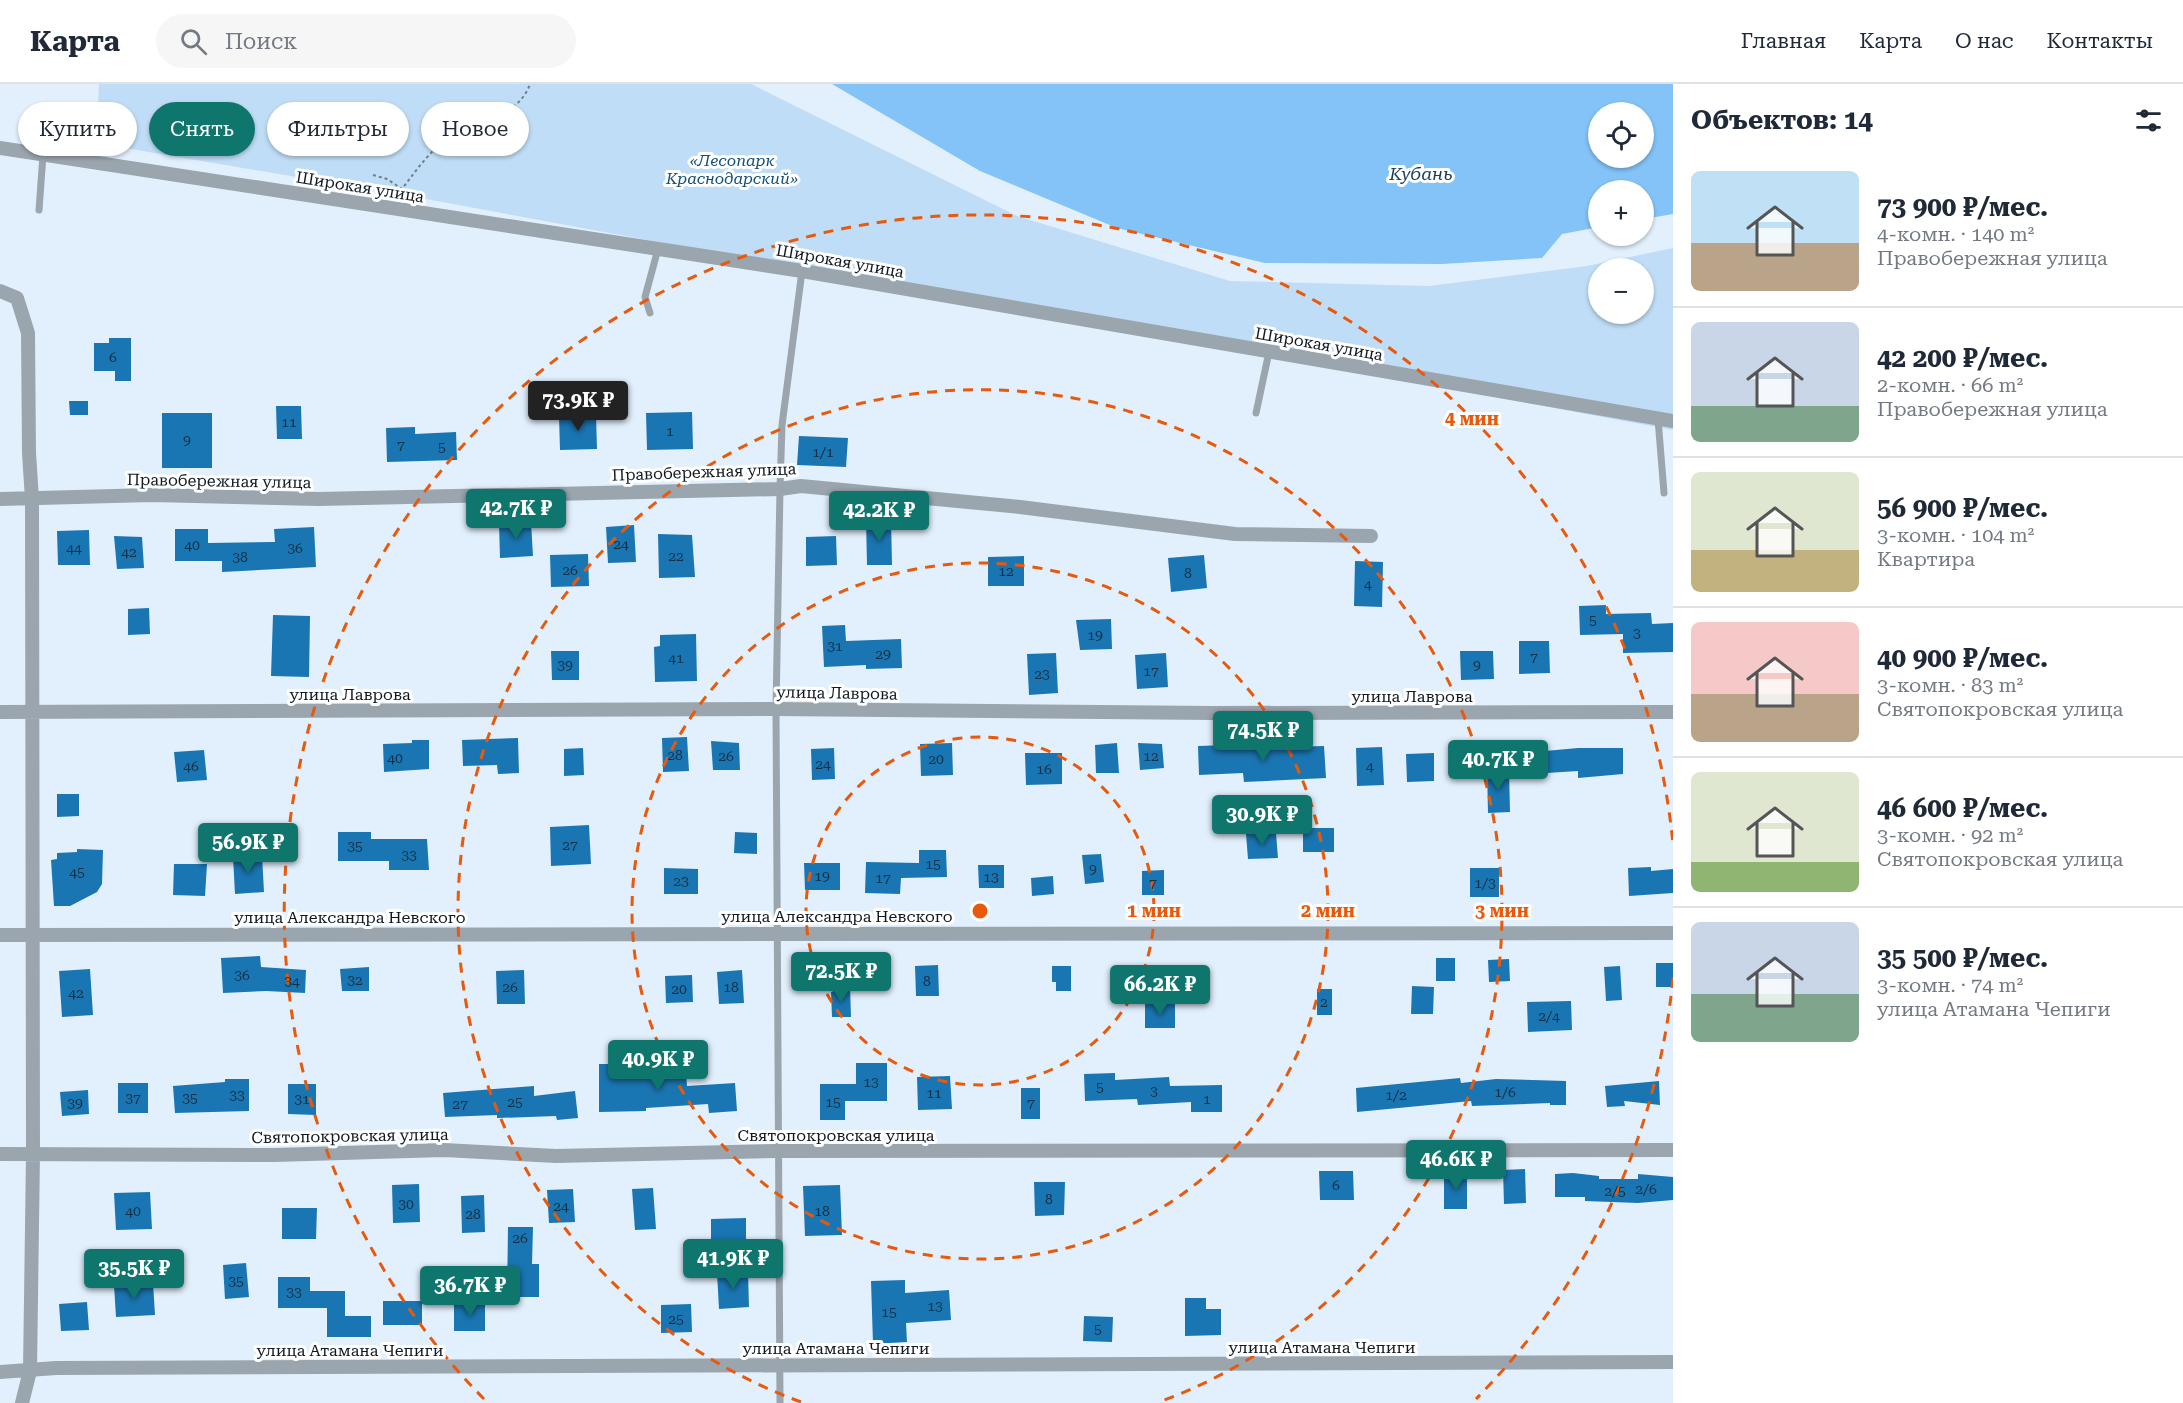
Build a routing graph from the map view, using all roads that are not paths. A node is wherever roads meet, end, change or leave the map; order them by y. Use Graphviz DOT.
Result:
graph roads {
  1 [pos="0,148"];
  2 [pos="18,151"];
  3 [pos="43,156"];
  4 [pos="50,156"];
  5 [pos="39,210"];
  6 [pos="658,249"];
  7 [pos="802,271"];
  8 [pos="0,291"];
  9 [pos="650,313"];
  10 [pos="1269,352"];
  11 [pos="1257,413"];
  12 [pos="1658,419"];
  13 [pos="1673,421"];
  14 [pos="780,489"];
  15 [pos="1664,493"];
  16 [pos="0,499"];
  17 [pos="32,499"];
  18 [pos="1371,536"];
  19 [pos="776,709"];
  20 [pos="0,712"];
  21 [pos="31,712"];
  22 [pos="1673,712"];
  23 [pos="776,932"];
  24 [pos="1673,933"];
  25 [pos="0,935"];
  26 [pos="32,935"];
  27 [pos="1673,1150"];
  28 [pos="777,1151"];
  29 [pos="0,1154"];
  30 [pos="33,1154"];
  31 [pos="1673,1362"];
  32 [pos="780,1365"];
  33 [pos="30,1371"];
  34 [pos="0,1372"];
  35 [pos="22,1403"];
  36 [pos="780,1403"];
  1 -- 2 [label="street, Широкая улица"];
  3 -- 5 [label="lane"];
  4 -- 6 [label="street, Широкая улица"];
  6 -- 7 [label="street, Широкая улица"];
  6 -- 9 [label="lane"];
  7 -- 10 [label="street, Широкая улица"];
  7 -- 14 [label="lane"];
  8 -- 17 [label="street"];
  10 -- 11 [label="lane"];
  10 -- 12 [label="street, Широкая улица"];
  12 -- 13 [label="street, Широкая улица"];
  12 -- 15 [label="lane"];
  14 -- 17 [label="street, Правобережная улица"];
  14 -- 18 [label="street, Правобережная улица"];
  14 -- 19 [label="lane"];
  16 -- 17 [label="street, Правобережная улица"];
  17 -- 21 [label="street"];
  19 -- 21 [label="street, улица Лаврова"];
  19 -- 22 [label="street, улица Лаврова"];
  19 -- 23 [label="lane"];
  20 -- 21 [label="street, улица Лаврова"];
  21 -- 26 [label="street"];
  23 -- 24 [label="street, улица Александра Невского"];
  23 -- 26 [label="street, улица Александра Невского"];
  23 -- 28 [label="lane"];
  25 -- 26 [label="street, улица Александра Невского"];
  26 -- 30 [label="street"];
  27 -- 28 [label="street, Святопокровская улица"];
  28 -- 30 [label="street, Святопокровская улица"];
  28 -- 32 [label="lane"];
  29 -- 30 [label="street, Святопокровская улица"];
  30 -- 33 [label="street"];
  31 -- 32 [label="street, улица Атамана Чепиги"];
  32 -- 33 [label="street, улица Атамана Чепиги"];
  32 -- 36 [label="lane"];
  33 -- 34 [label="street, улица Атамана Чепиги"];
  33 -- 35 [label="street"];
}
